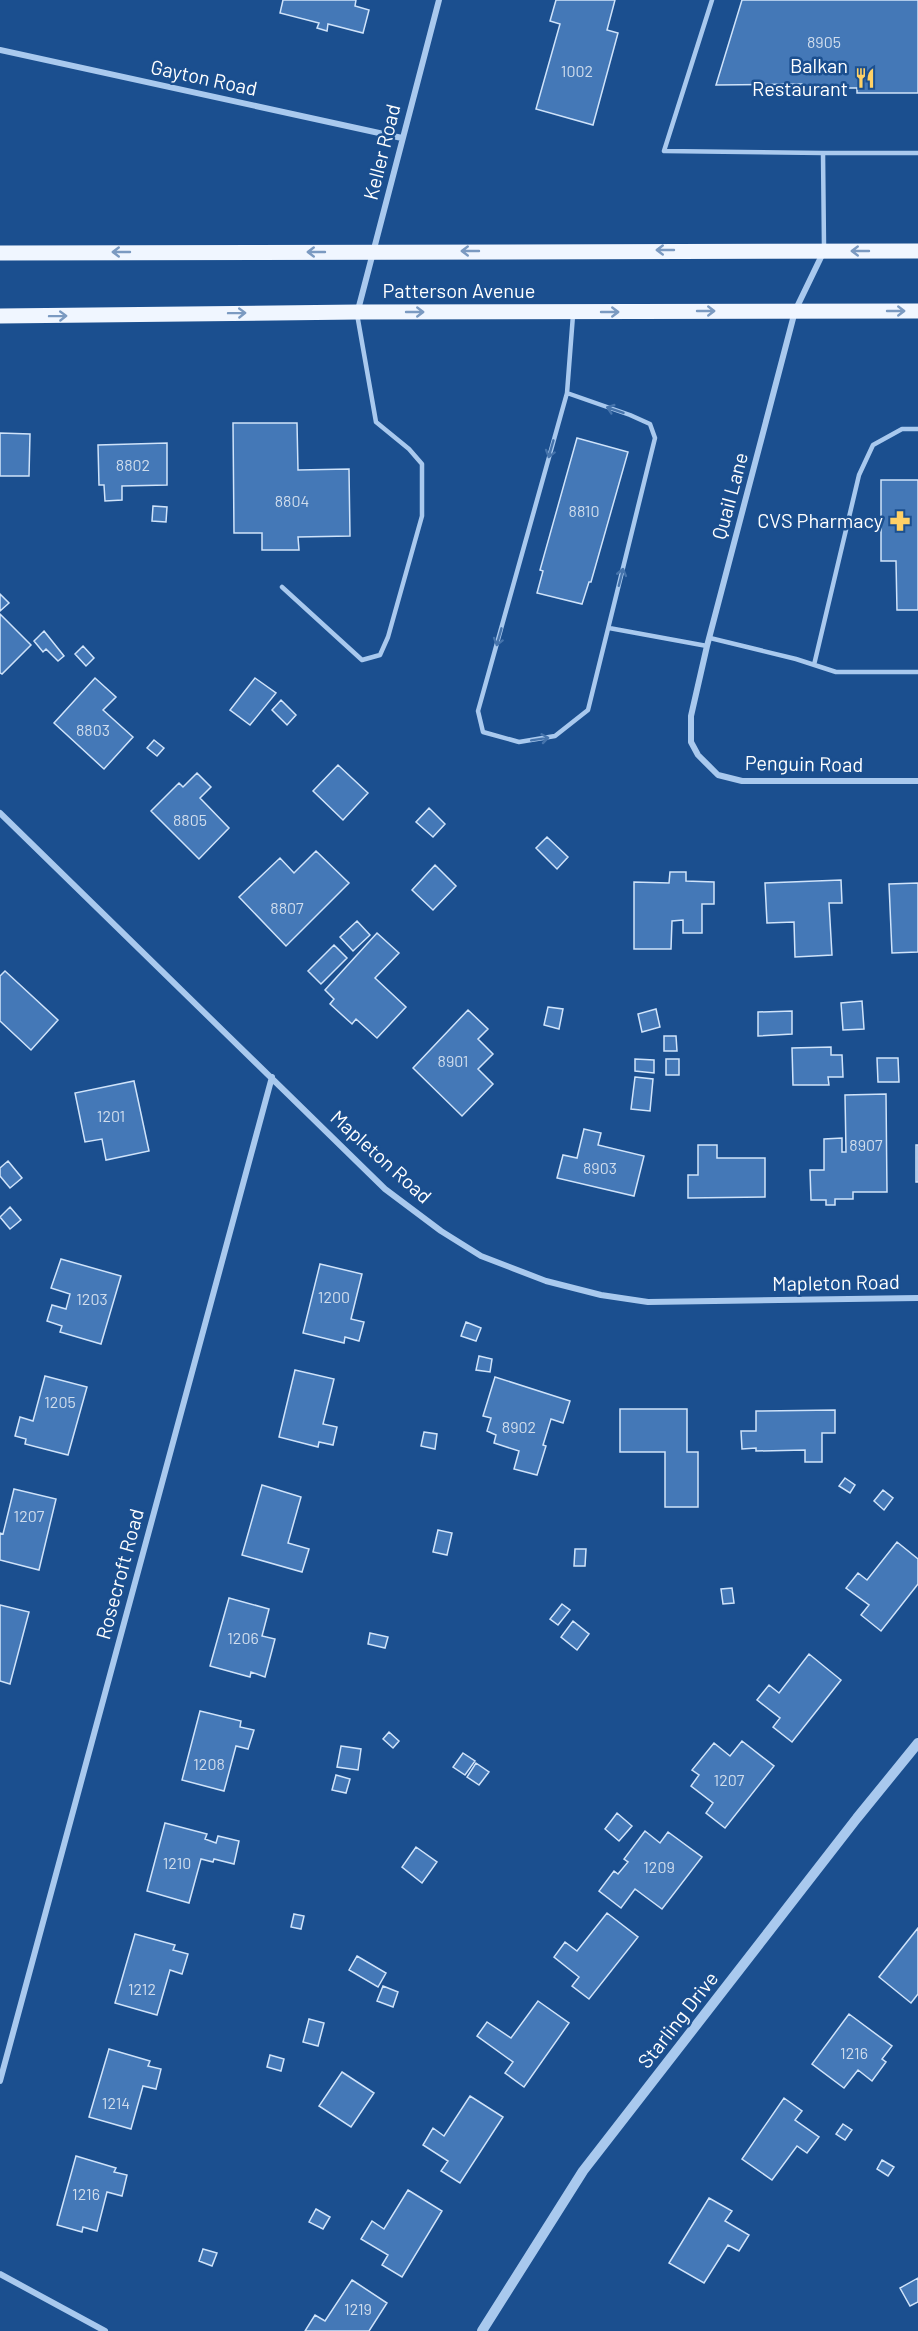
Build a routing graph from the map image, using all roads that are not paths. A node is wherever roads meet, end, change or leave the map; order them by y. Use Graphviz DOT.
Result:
graph roads {
  1 [pos="439,0"];
  2 [pos="712,0"];
  3 [pos="0,50"];
  4 [pos="402,138"];
  5 [pos="823,153"];
  6 [pos="918,153"];
  7 [pos="374,251"];
  8 [pos="824,251"];
  9 [pos="918,251"];
  10 [pos="0,253"];
  11 [pos="795,311"];
  12 [pos="918,311"];
  13 [pos="357,312"];
  14 [pos="573,312"];
  15 [pos="0,316"];
  16 [pos="567,393"];
  17 [pos="918,429"];
  18 [pos="282,587"];
  19 [pos="609,628"];
  20 [pos="710,638"];
  21 [pos="707,646"];
  22 [pos="814,665"];
  23 [pos="918,672"];
  24 [pos="698,755"];
  25 [pos="918,781"];
  26 [pos="0,813"];
  27 [pos="272,1077"];
  28 [pos="918,1298"];
  29 [pos="918,1743"];
  30 [pos="0,2081"];
  31 [pos="0,2274"];
  32 [pos="105,2331"];
  33 [pos="482,2331"];
  1 -- 4 [label="street, Keller Road"];
  2 -- 5 [label="lane"];
  3 -- 4 [label="street, Gayton Road"];
  4 -- 7 [label="street, Keller Road"];
  5 -- 6 [label="lane"];
  5 -- 8 [label="lane"];
  8 -- 7 [label="main road, Patterson Avenue, one-way"];
  7 -- 10 [label="main road, Patterson Avenue, one-way"];
  7 -- 13 [label="street, Keller Road"];
  9 -- 8 [label="main road, Patterson Avenue, one-way"];
  8 -- 11 [label="street, Quail Lane"];
  11 -- 12 [label="main road, Patterson Avenue, one-way"];
  14 -- 11 [label="main road, Patterson Avenue, one-way"];
  11 -- 20 [label="street, Quail Lane"];
  13 -- 14 [label="main road, Patterson Avenue, one-way"];
  15 -- 13 [label="main road, Patterson Avenue, one-way"];
  13 -- 18 [label="lane"];
  14 -- 16 [label="lane"];
  19 -- 16 [label="lane, one-way"];
  16 -- 19 [label="lane, one-way"];
  17 -- 22 [label="lane"];
  19 -- 21 [label="lane"];
  20 -- 21 [label="street, Quail Lane"];
  20 -- 22 [label="lane"];
  21 -- 24 [label="street, Quail Lane"];
  22 -- 23 [label="lane"];
  24 -- 25 [label="street, Penguin Road"];
  26 -- 27 [label="street, Mapleton Road"];
  27 -- 28 [label="street, Mapleton Road"];
  27 -- 30 [label="street, Rosecroft Road"];
  29 -- 33 [label="street, Starling Drive"];
  31 -- 32 [label="street"];
}
